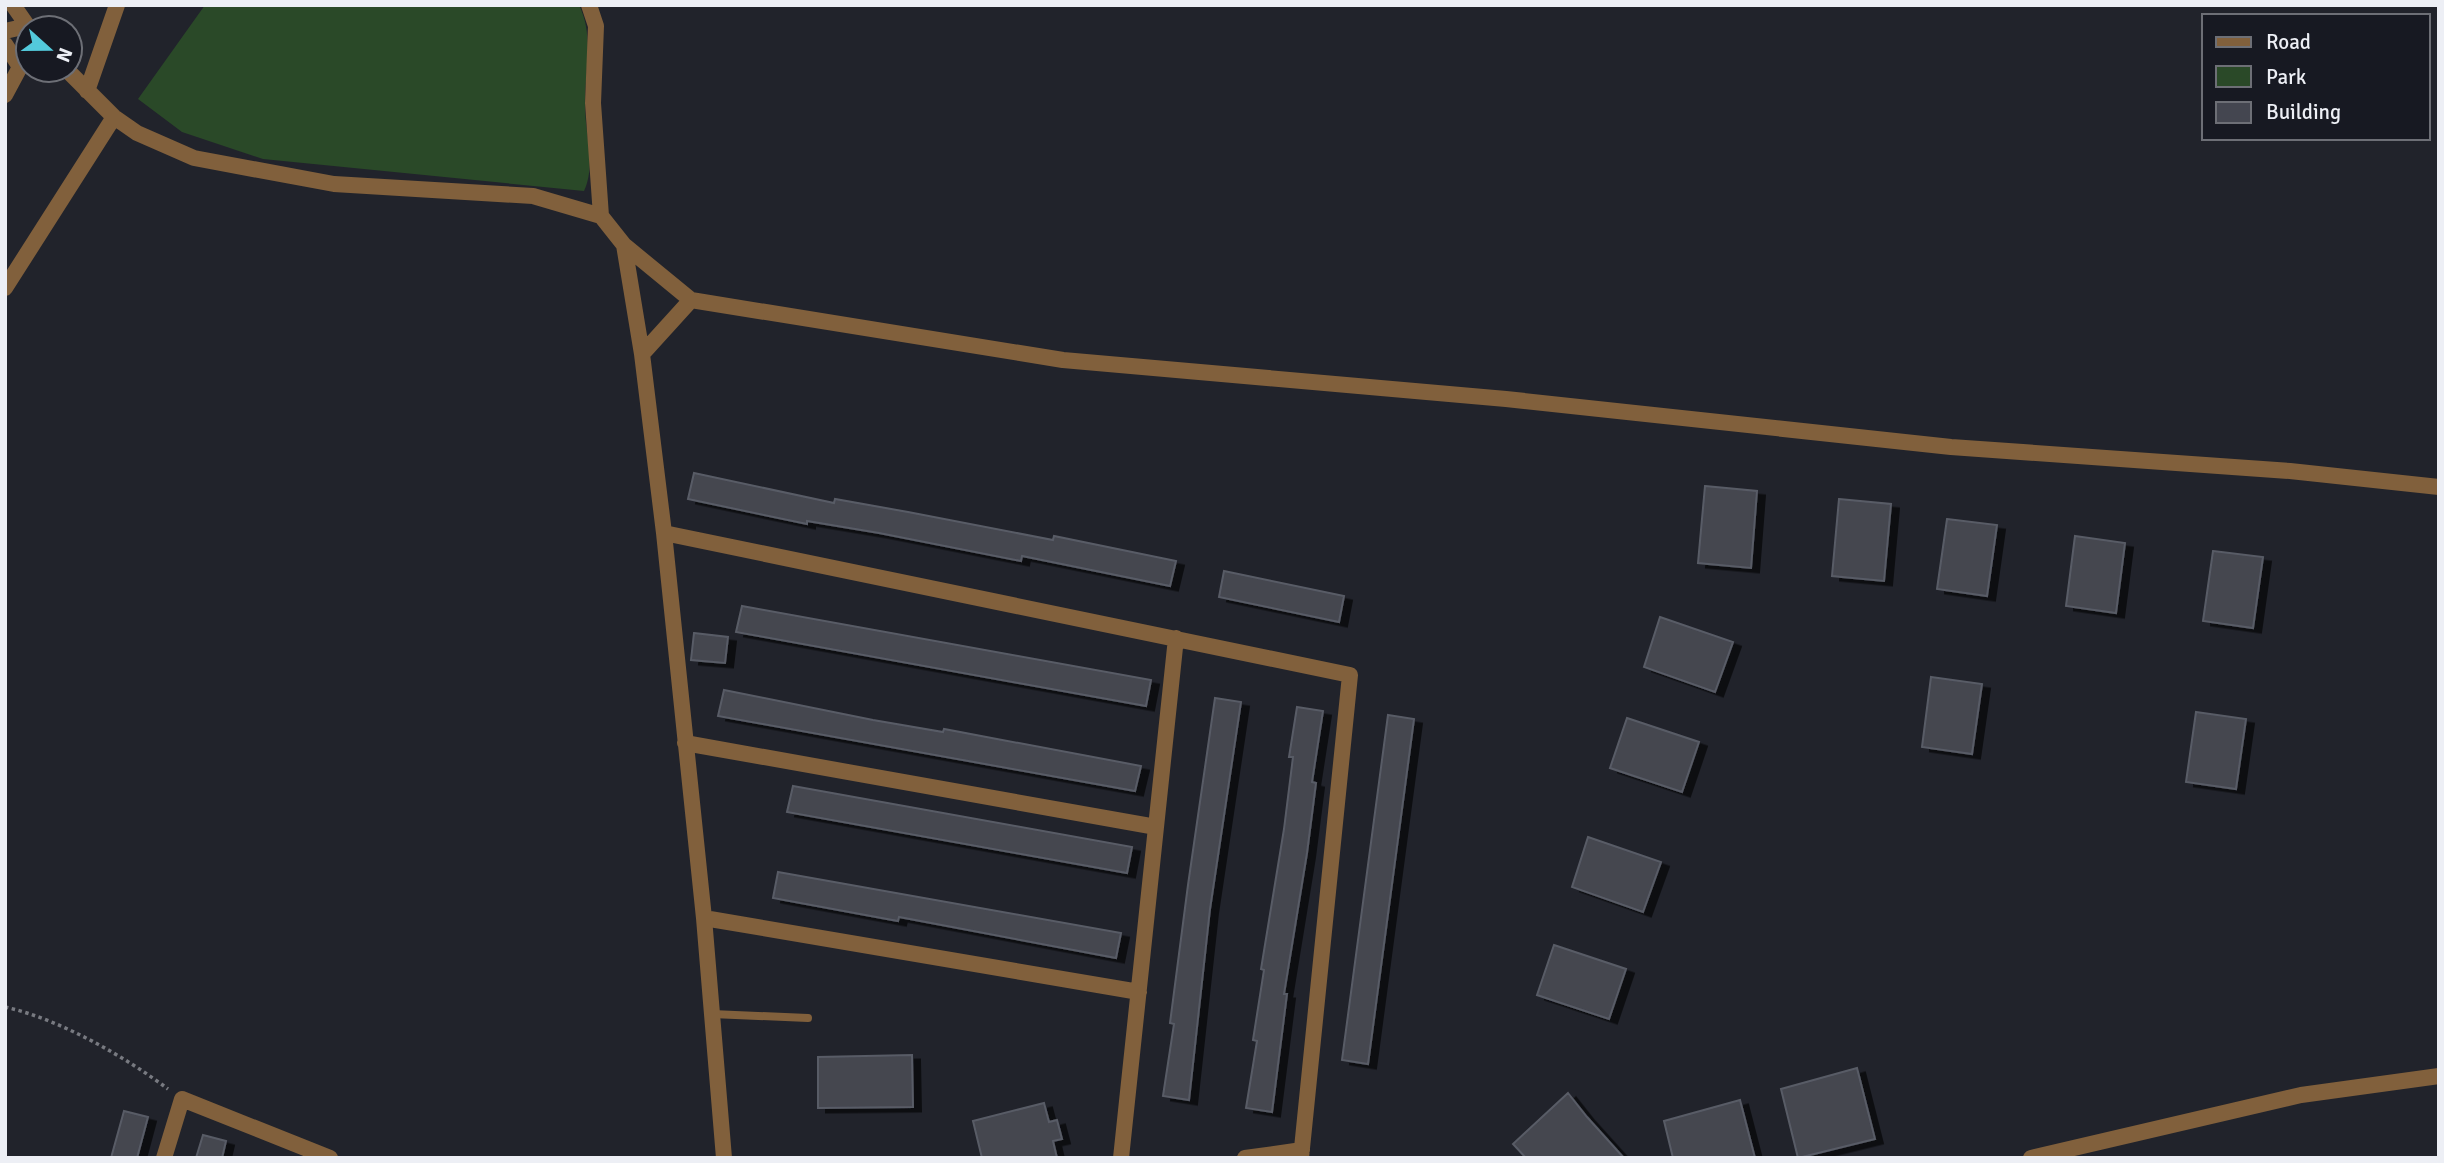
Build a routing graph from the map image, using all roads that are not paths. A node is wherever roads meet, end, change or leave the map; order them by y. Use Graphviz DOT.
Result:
graph roads {
  1 [pos="117,5"];
  2 [pos="589,5"];
  3 [pos="5,44"];
  4 [pos="80,84"];
  5 [pos="87,91"];
  6 [pos="5,96"];
  7 [pos="114,117"];
  8 [pos="601,216"];
  9 [pos="624,245"];
  10 [pos="5,288"];
  11 [pos="691,300"];
  12 [pos="642,354"];
  13 [pos="2439,487"];
  14 [pos="664,533"];
  15 [pos="1177,638"];
  16 [pos="685,743"];
  17 [pos="1156,827"];
  18 [pos="704,918"];
  19 [pos="1139,992"];
  20 [pos="712,1014"];
  21 [pos="807,1018"];
  22 [pos="2439,1076"];
  23 [pos="1302,1154"];
  24 [pos="164,1158"];
  25 [pos="330,1158"];
  26 [pos="724,1158"];
  27 [pos="1121,1158"];
  28 [pos="1245,1158"];
  29 [pos="2031,1158"];
  1 -- 5 [label="street"];
  2 -- 8 [label="street"];
  3 -- 6 [label="street"];
  4 -- 5 [label="street"];
  5 -- 7 [label="street"];
  7 -- 8 [label="street"];
  7 -- 10 [label="street"];
  8 -- 9 [label="street"];
  9 -- 11 [label="street"];
  9 -- 12 [label="street"];
  11 -- 12 [label="street"];
  11 -- 13 [label="street"];
  12 -- 14 [label="street"];
  14 -- 15 [label="street"];
  14 -- 16 [label="street"];
  15 -- 17 [label="street"];
  15 -- 23 [label="street"];
  16 -- 17 [label="street"];
  16 -- 18 [label="street"];
  17 -- 19 [label="street"];
  18 -- 19 [label="street"];
  18 -- 20 [label="street"];
  19 -- 27 [label="street"];
  20 -- 21 [label="lane"];
  20 -- 26 [label="street"];
  22 -- 29 [label="street"];
  23 -- 28 [label="street"];
  24 -- 25 [label="street"];
}
